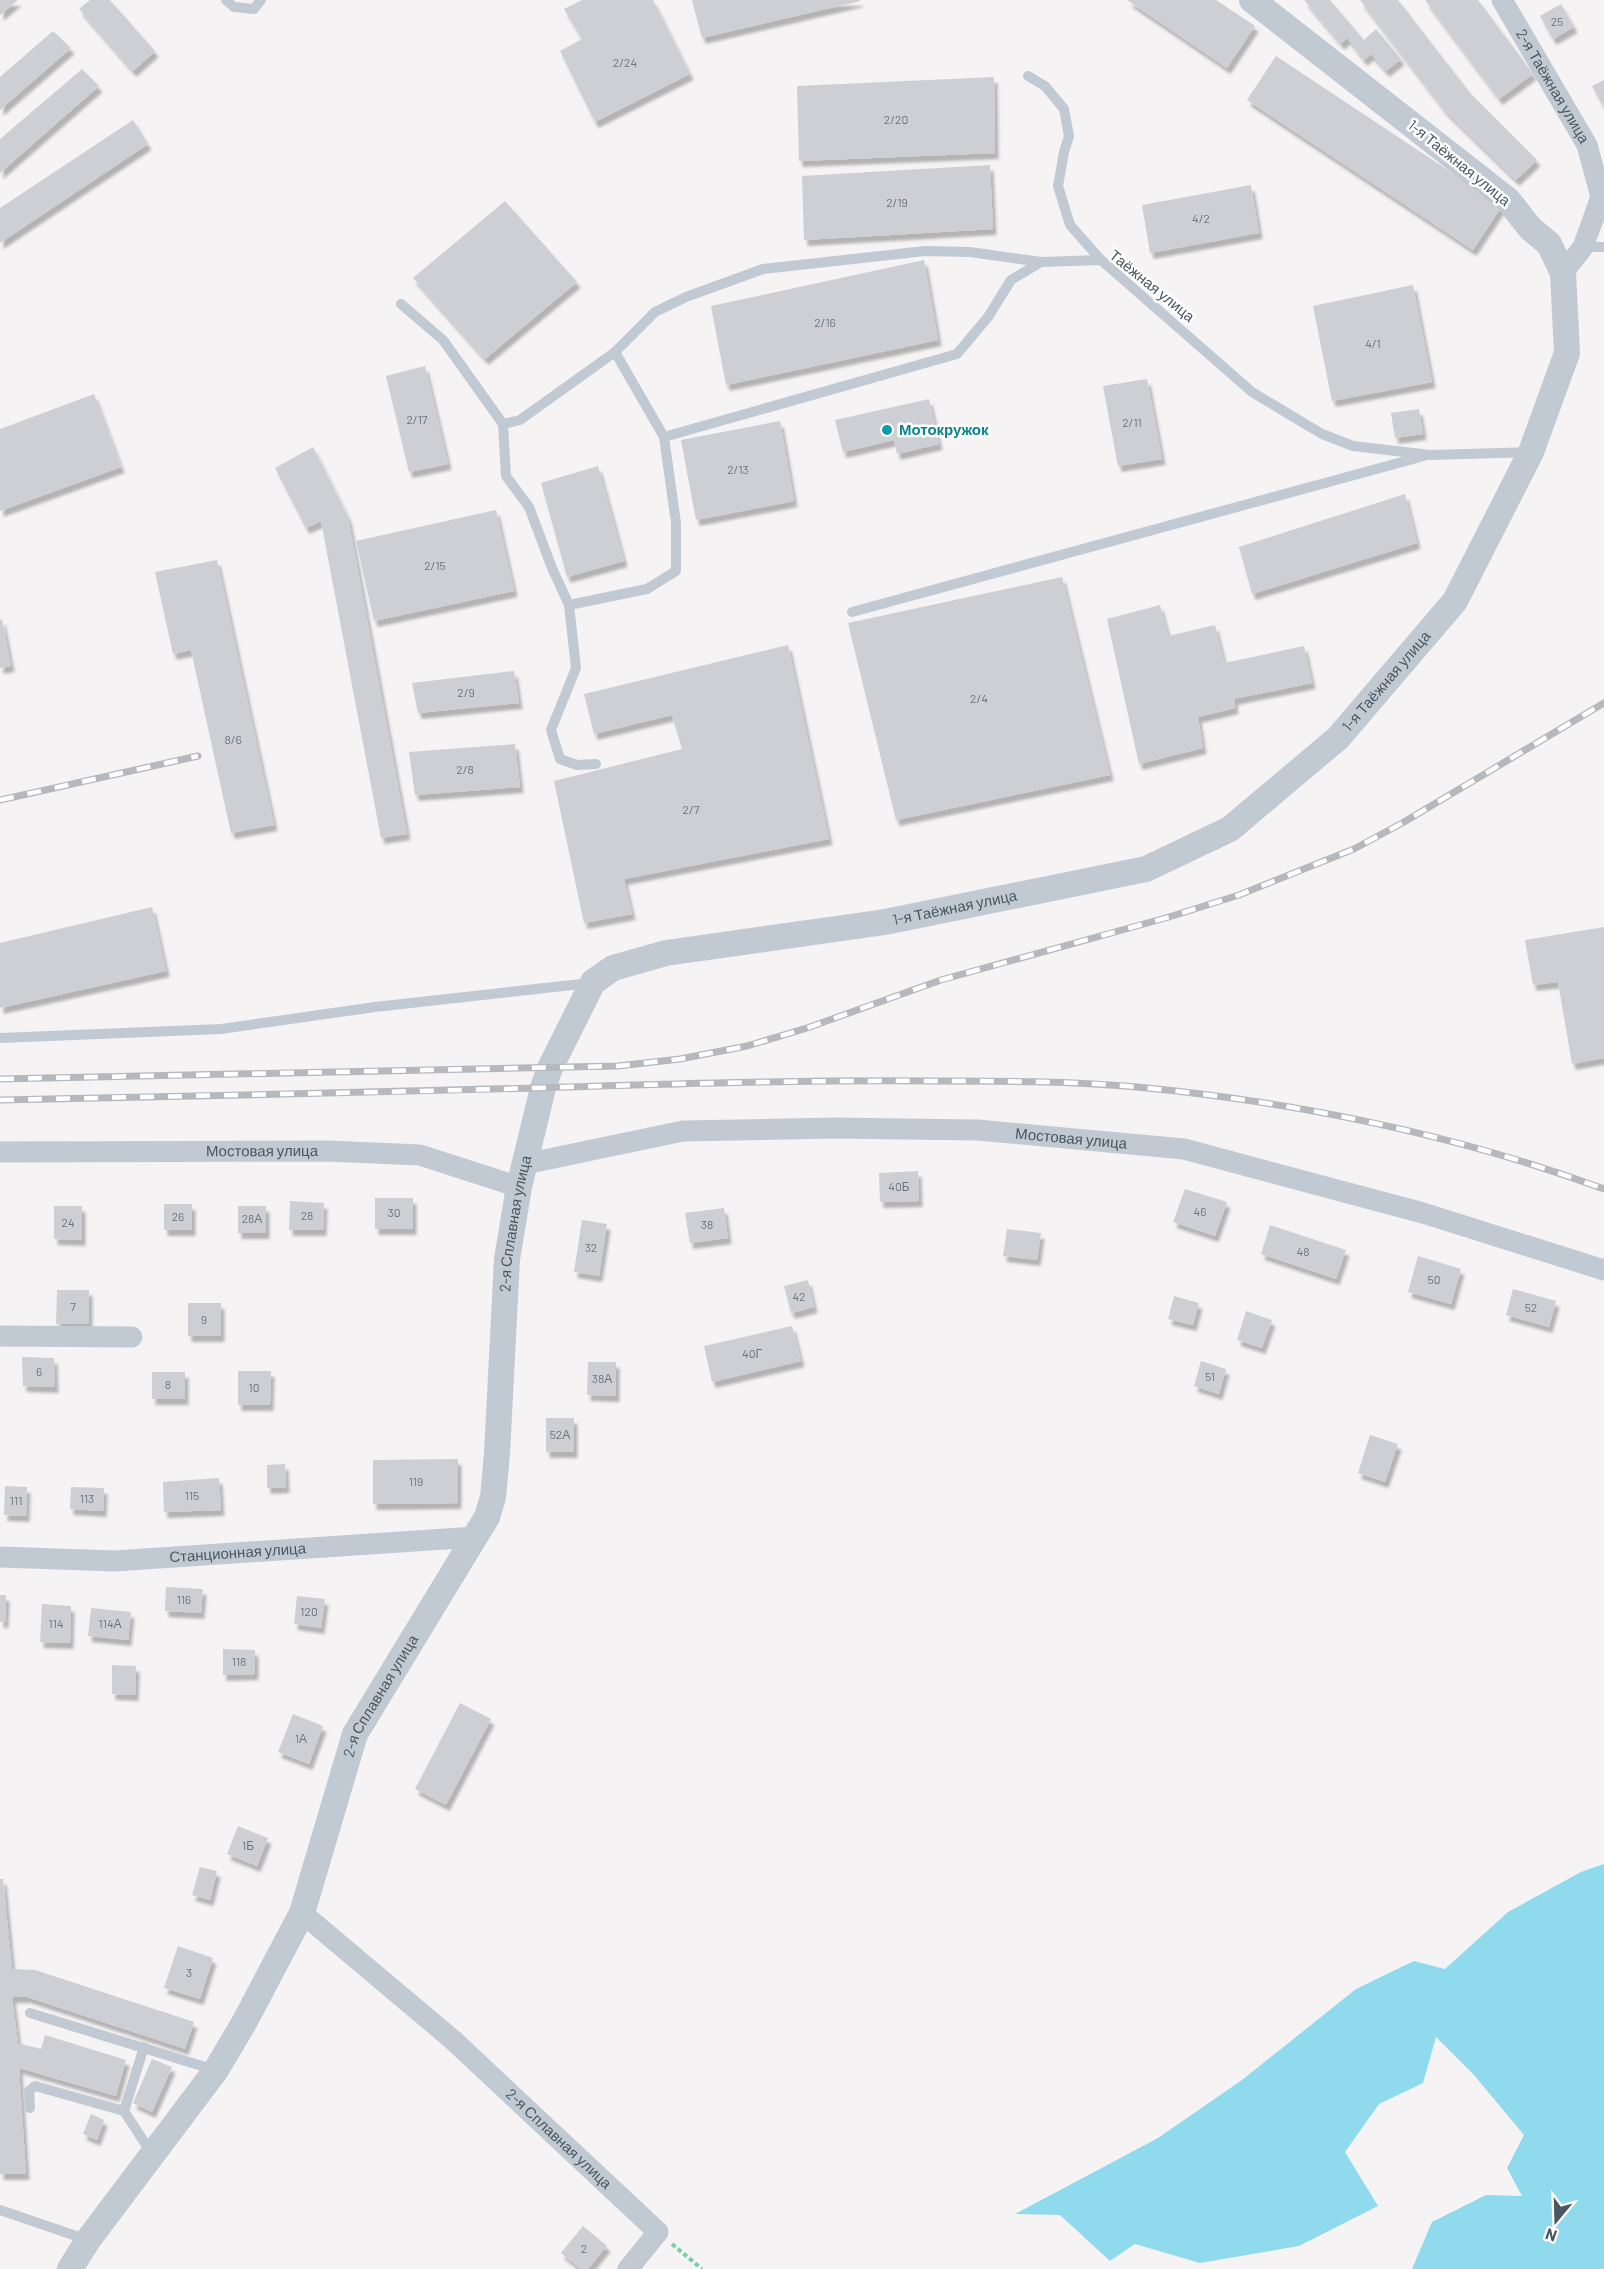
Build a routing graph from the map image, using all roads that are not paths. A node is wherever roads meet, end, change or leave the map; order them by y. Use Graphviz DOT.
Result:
graph roads {
  1 [pos="226,0"];
  2 [pos="261,0"];
  3 [pos="1252,0"];
  4 [pos="1502,0"];
  5 [pos="1028,76"];
  6 [pos="1594,247"];
  7 [pos="1101,260"];
  8 [pos="1041,262"];
  9 [pos="1563,273"];
  10 [pos="401,304"];
  11 [pos="615,352"];
  12 [pos="503,424"];
  13 [pos="664,437"];
  14 [pos="1531,452"];
  15 [pos="1430,455"];
  16 [pos="569,605"];
  17 [pos="852,612"];
  18 [pos="596,764"];
  19 [pos="593,982"];
  20 [pos="0,1038"];
  21 [pos="0,1152"];
  22 [pos="522,1175"];
  23 [pos="1604,1270"];
  24 [pos="0,1336"];
  25 [pos="132,1337"];
  26 [pos="476,1537"];
  27 [pos="0,1557"];
  28 [pos="302,1912"];
  29 [pos="30,2013"];
  30 [pos="144,2047"];
  31 [pos="216,2070"];
  32 [pos="30,2108"];
  33 [pos="124,2111"];
  34 [pos="152,2155"];
  35 [pos="0,2210"];
  36 [pos="88,2240"];
  37 [pos="70,2269"];
  38 [pos="628,2269"];
  1 -- 2 [label="lane"];
  3 -- 9 [label="street, 1-я Таёжная улица"];
  4 -- 6 [label="street, 2-я Таёжная улица"];
  5 -- 7 [label="lane"];
  6 -- 9 [label="street, 2-я Таёжная улица"];
  7 -- 8 [label="lane, Таёжная улица"];
  7 -- 15 [label="lane, Таёжная улица"];
  8 -- 11 [label="lane"];
  8 -- 13 [label="lane, Таёжная улица"];
  9 -- 14 [label="street, 1-я Таёжная улица"];
  10 -- 12 [label="lane"];
  11 -- 12 [label="lane"];
  11 -- 13 [label="lane"];
  12 -- 16 [label="lane"];
  13 -- 16 [label="lane"];
  14 -- 15 [label="lane, Таёжная улица"];
  14 -- 19 [label="street, 1-я Таёжная улица"];
  15 -- 17 [label="lane"];
  16 -- 18 [label="lane"];
  19 -- 20 [label="lane"];
  19 -- 22 [label="street, 2-я Сплавная улица"];
  21 -- 22 [label="street, Мостовая улица"];
  22 -- 23 [label="street, Мостовая улица"];
  22 -- 26 [label="street, 2-я Сплавная улица"];
  24 -- 25 [label="street"];
  26 -- 27 [label="street, Станционная улица"];
  26 -- 28 [label="street, 2-я Сплавная улица"];
  28 -- 31 [label="street"];
  28 -- 38 [label="street, 2-я Сплавная улица"];
  29 -- 30 [label="lane"];
  30 -- 31 [label="lane"];
  30 -- 33 [label="lane"];
  31 -- 34 [label="street"];
  32 -- 33 [label="lane"];
  33 -- 34 [label="lane"];
  34 -- 36 [label="street"];
  35 -- 36 [label="lane"];
  36 -- 37 [label="street"];
}
